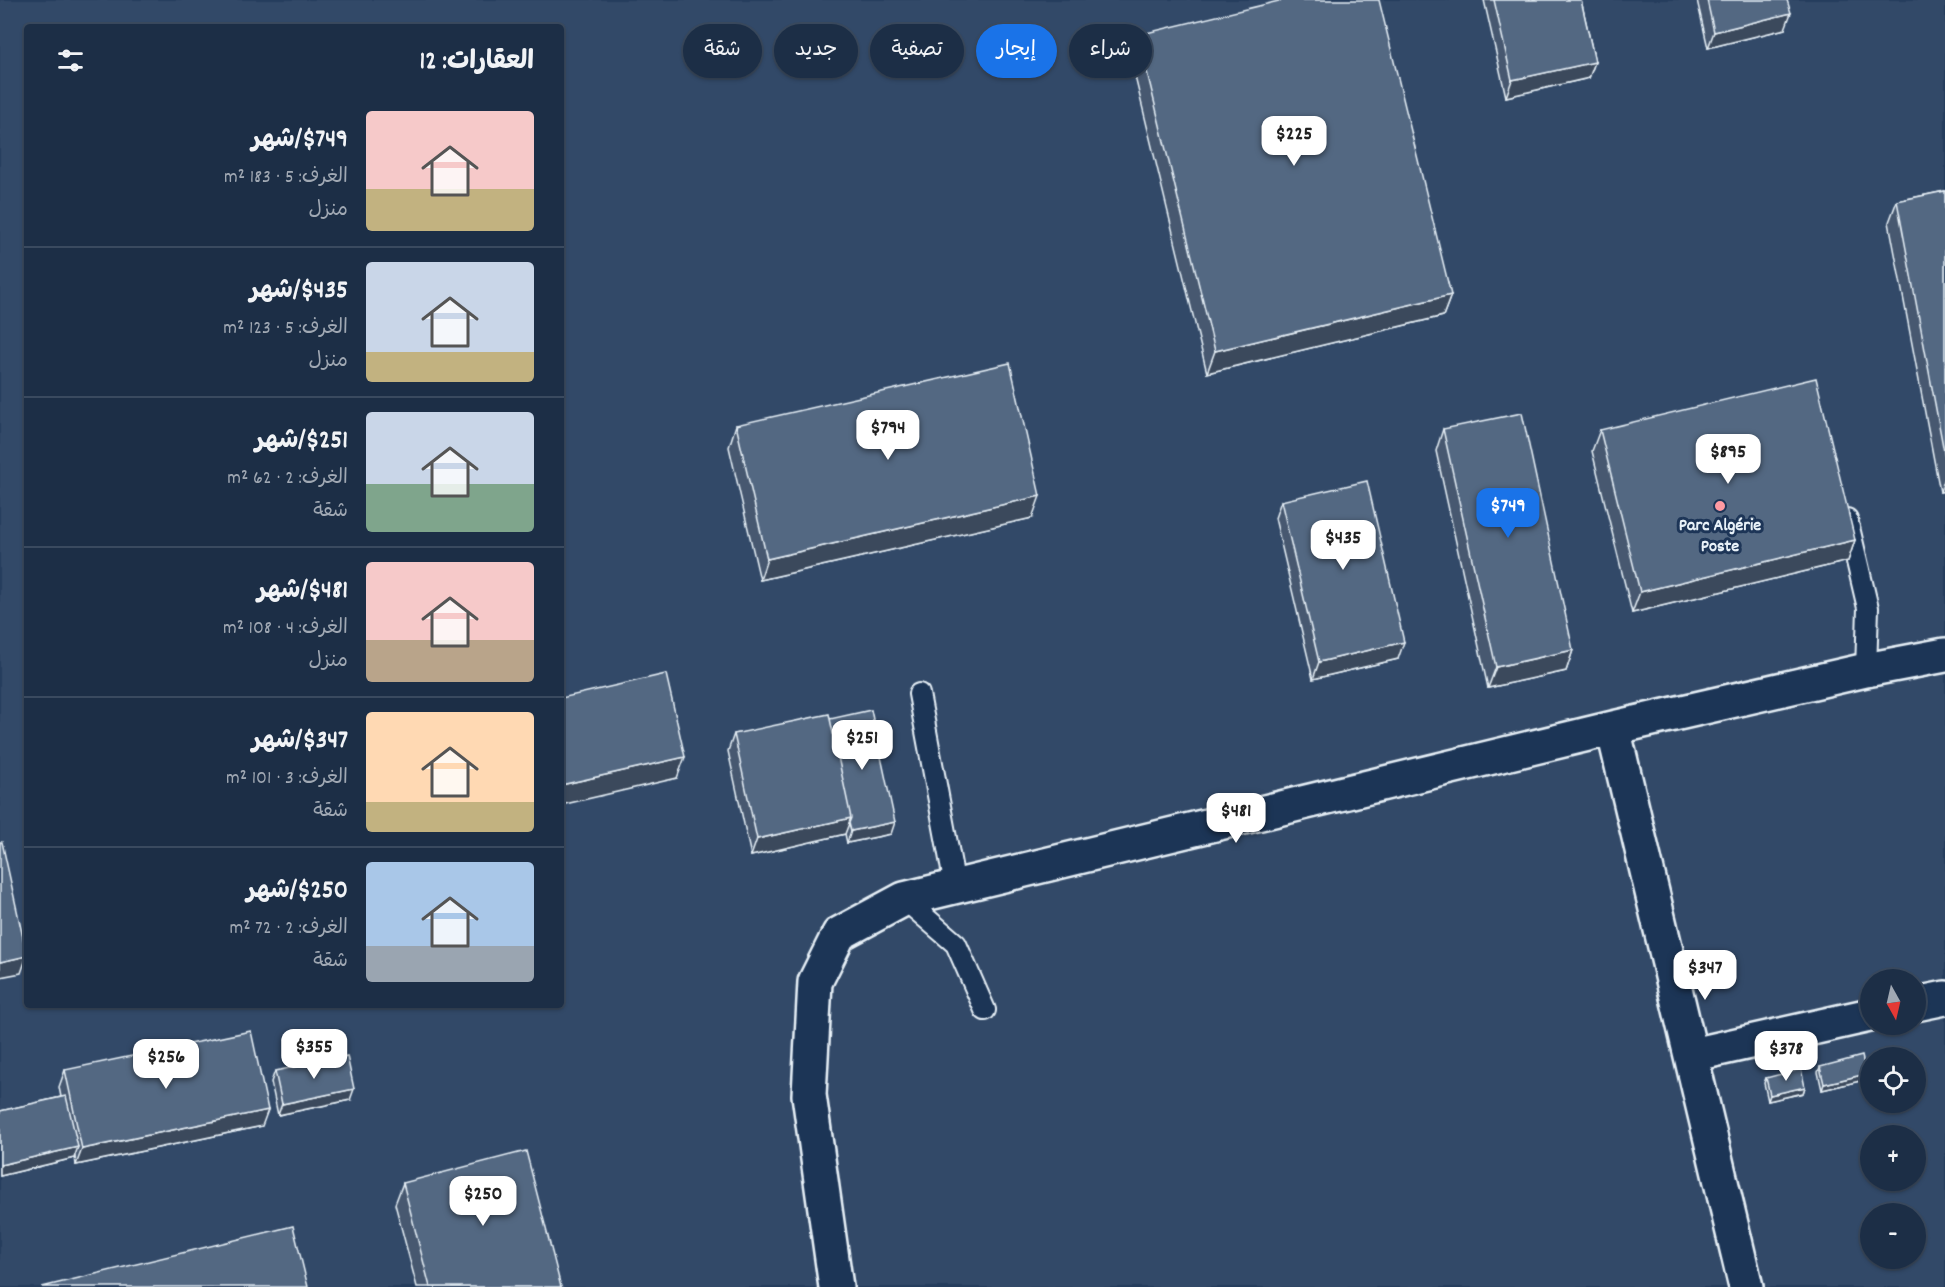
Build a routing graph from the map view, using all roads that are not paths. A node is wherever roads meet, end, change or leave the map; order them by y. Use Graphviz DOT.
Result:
graph roads {
  1 [pos="1845,506"];
  2 [pos="1945,655"];
  3 [pos="1866,670"];
  4 [pos="919,694"];
  5 [pos="1613,728"];
  6 [pos="955,886"];
  7 [pos="904,899"];
  8 [pos="1945,998"];
  9 [pos="1926,1003"];
  10 [pos="985,1010"];
  11 [pos="1860,1017"];
  12 [pos="1692,1055"];
  13 [pos="836,1287"];
  14 [pos="1746,1287"];
  1 -- 3 [label="lane"];
  2 -- 3 [label="street"];
  3 -- 5 [label="street"];
  4 -- 6 [label="lane"];
  5 -- 6 [label="street"];
  5 -- 12 [label="street"];
  6 -- 7 [label="street"];
  7 -- 10 [label="lane"];
  7 -- 13 [label="street"];
  8 -- 9 [label="street"];
  11 -- 12 [label="street"];
  12 -- 14 [label="street"];
}
